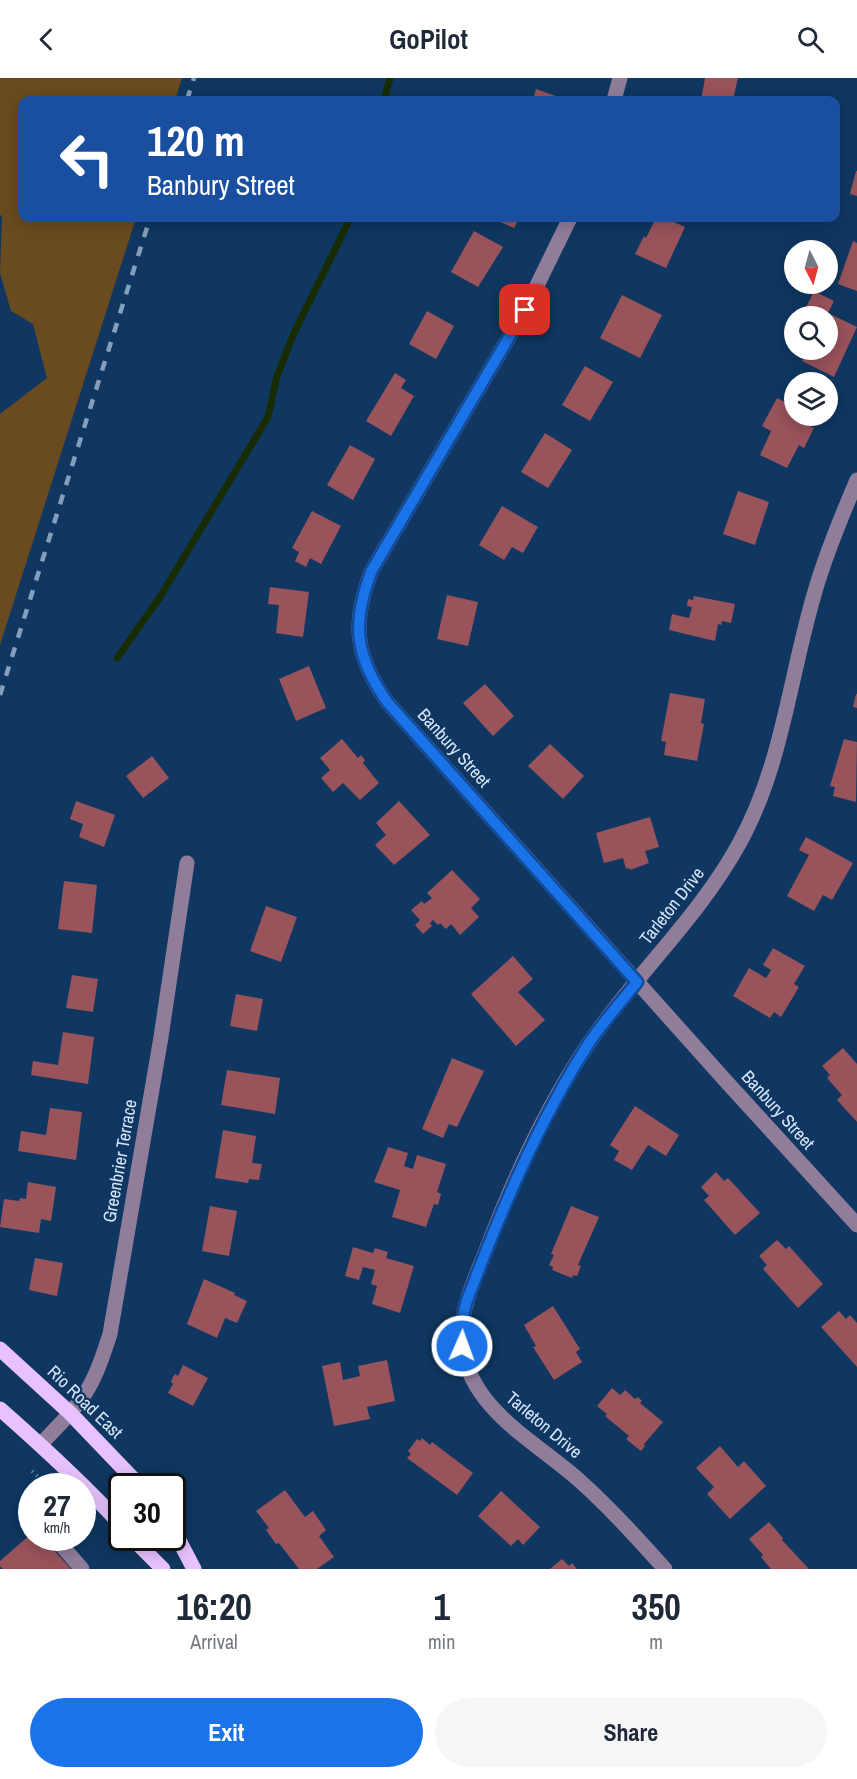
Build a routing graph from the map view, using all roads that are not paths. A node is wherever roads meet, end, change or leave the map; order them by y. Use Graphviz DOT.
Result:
graph roads {
  1 [pos="620,78"];
  2 [pos="615,96"];
  3 [pos="568,222"];
  4 [pos="857,480"];
  5 [pos="187,863"];
  6 [pos="637,982"];
  7 [pos="857,1225"];
  8 [pos="0,1349"];
  9 [pos="0,1408"];
  10 [pos="70,1413"];
  11 [pos="41,1444"];
  12 [pos="66,1473"];
  13 [pos="128,1473"];
  14 [pos="96,1503"];
  15 [pos="108,1513"];
  16 [pos="66,1551"];
  17 [pos="145,1551"];
  18 [pos="185,1551"];
  19 [pos="82,1569"];
  20 [pos="163,1569"];
  21 [pos="195,1569"];
  22 [pos="665,1569"];
  1 -- 2 [label="street"];
  3 -- 6 [label="street, Banbury Street"];
  4 -- 6 [label="street, Tarleton Drive"];
  5 -- 10 [label="street, Greenbrier Terrace"];
  6 -- 7 [label="street, Banbury Street"];
  6 -- 22 [label="street, Tarleton Drive"];
  8 -- 10 [label="main road, Rio Road East"];
  9 -- 11 [label="main road"];
  10 -- 11 [label="street, Greenbrier Terrace"];
  10 -- 13 [label="main road, Rio Road East"];
  11 -- 12 [label="main road"];
  14 -- 15 [label="main road"];
  16 -- 19 [label="street"];
  17 -- 20 [label="main road"];
  18 -- 21 [label="main road"];
}
